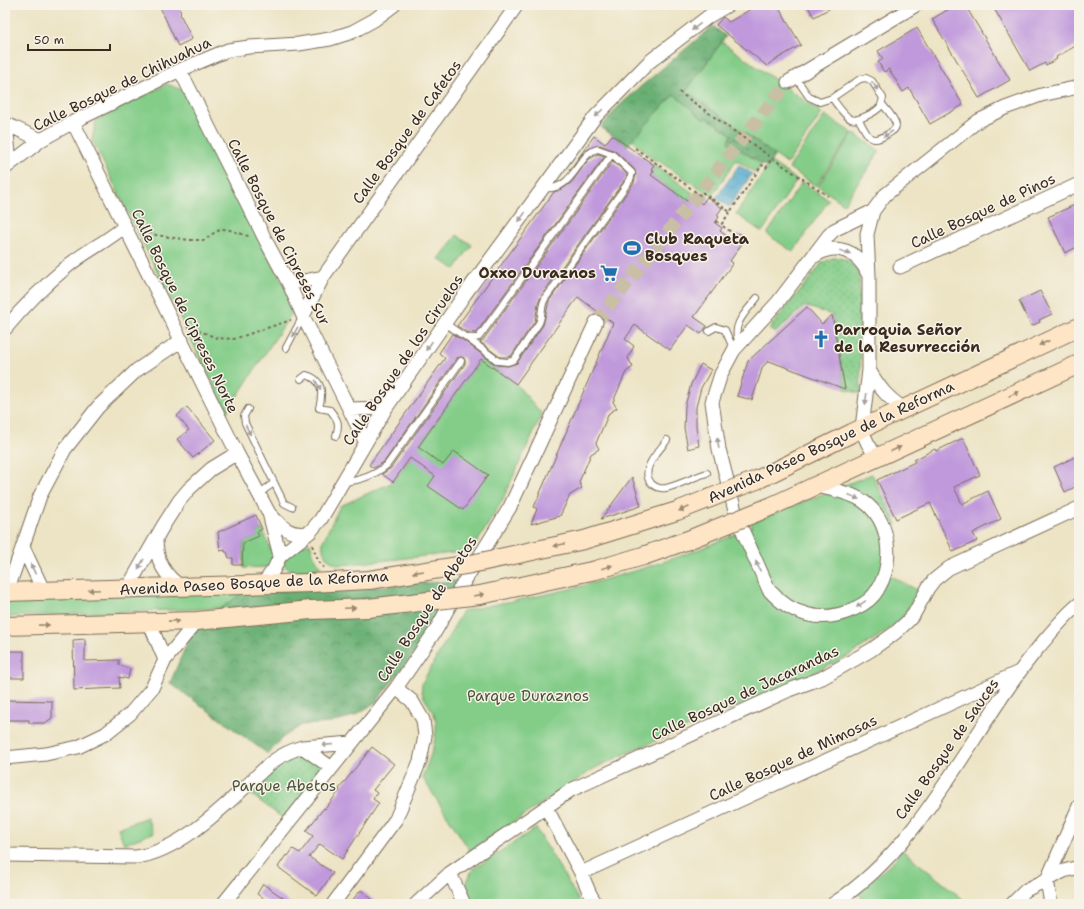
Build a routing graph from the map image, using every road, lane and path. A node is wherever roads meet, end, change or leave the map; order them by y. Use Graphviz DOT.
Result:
graph roads {
  1 [pos="394,5"];
  2 [pos="517,5"];
  3 [pos="728,5"];
  4 [pos="916,5"];
  5 [pos="180,70"];
  6 [pos="792,80"];
  7 [pos="1079,87"];
  8 [pos="679,92"];
  9 [pos="832,98"];
  10 [pos="882,104"];
  11 [pos="859,120"];
  12 [pos="73,122"];
  13 [pos="6,124"];
  14 [pos="40,140"];
  15 [pos="635,148"];
  16 [pos="26,151"];
  17 [pos="612,154"];
  18 [pos="772,158"];
  19 [pos="7,165"];
  20 [pos="1079,184"];
  21 [pos="543,188"];
  22 [pos="828,196"];
  23 [pos="873,211"];
  24 [pos="730,212"];
  25 [pos="716,221"];
  26 [pos="722,224"];
  27 [pos="125,226"];
  28 [pos="737,236"];
  29 [pos="267,243"];
  30 [pos="811,260"];
  31 [pos="900,267"];
  32 [pos="869,276"];
  33 [pos="323,277"];
  34 [pos="289,284"];
  35 [pos="757,298"];
  36 [pos="303,316"];
  37 [pos="171,320"];
  38 [pos="596,322"];
  39 [pos="445,323"];
  40 [pos="1079,327"];
  41 [pos="5,329"];
  42 [pos="709,331"];
  43 [pos="466,337"];
  44 [pos="182,340"];
  45 [pos="737,347"];
  46 [pos="286,348"];
  47 [pos="461,361"];
  48 [pos="1079,364"];
  49 [pos="869,370"];
  50 [pos="301,379"];
  51 [pos="386,408"];
  52 [pos="248,409"];
  53 [pos="349,409"];
  54 [pos="904,409"];
  55 [pos="862,428"];
  56 [pos="336,436"];
  57 [pos="667,440"];
  58 [pos="366,441"];
  59 [pos="237,453"];
  60 [pos="878,458"];
  61 [pos="707,472"];
  62 [pos="342,482"];
  63 [pos="274,483"];
  64 [pos="817,486"];
  65 [pos="261,498"];
  66 [pos="292,507"];
  67 [pos="1079,508"];
  68 [pos="269,513"];
  69 [pos="310,532"];
  70 [pos="156,539"];
  71 [pos="23,547"];
  72 [pos="280,556"];
  73 [pos="319,562"];
  74 [pos="262,585"];
  75 [pos="182,588"];
  76 [pos="127,589"];
  77 [pos="6,592"];
  78 [pos="44,592"];
  79 [pos="1079,604"];
  80 [pos="197,621"];
  81 [pos="149,622"];
  82 [pos="5,626"];
  83 [pos="166,660"];
  84 [pos="1019,672"];
  85 [pos="396,688"];
  86 [pos="352,743"];
  87 [pos="302,747"];
  88 [pos="5,758"];
  89 [pos="332,768"];
  90 [pos="1079,806"];
  91 [pos="546,807"];
  92 [pos="5,855"];
  93 [pos="1079,867"];
  94 [pos="450,873"];
  95 [pos="581,873"];
  96 [pos="1047,880"];
  97 [pos="223,904"];
  98 [pos="333,904"];
  99 [pos="416,904"];
  100 [pos="464,904"];
  101 [pos="596,904"];
  102 [pos="833,904"];
  103 [pos="1012,904"];
  104 [pos="1051,904"];
  1 -- 5 [label="street, Calle Bosque de Chihuahua"];
  2 -- 33 [label="street, Calle Bosque de Cafetos"];
  3 -- 21 [label="street, Calle Bosque de los Ciruelos, one-way"];
  4 -- 6 [label="street"];
  5 -- 12 [label="street, Calle Bosque de Chihuahua"];
  5 -- 29 [label="street, Calle Bosque de Cipreses Sur"];
  6 -- 9 [label="lane"];
  7 -- 23 [label="street"];
  8 -- 18 [label="path"];
  9 -- 10 [label="lane, one-way"];
  9 -- 11 [label="lane"];
  10 -- 11 [label="lane"];
  10 -- 11 [label="lane, one-way"];
  12 -- 14 [label="street, Calle Bosque de Chihuahua"];
  12 -- 27 [label="street, Calle Bosque de Cipreses Norte"];
  13 -- 14 [label="street"];
  13 -- 16 [label="street"];
  13 -- 19 [label="street"];
  14 -- 16 [label="street, Calle Bosque de Chihuahua"];
  15 -- 24 [label="path"];
  16 -- 19 [label="street, Calle Bosque de Chihuahua"];
  17 -- 21 [label="lane"];
  17 -- 43 [label="lane"];
  17 -- 43 [label="lane"];
  18 -- 22 [label="path"];
  18 -- 24 [label="path"];
  20 -- 31 [label="street, Calle Bosque de Pinos"];
  21 -- 39 [label="street, Calle Bosque de los Ciruelos, one-way"];
  23 -- 30 [label="street"];
  23 -- 32 [label="street"];
  24 -- 26 [label="path"];
  25 -- 26 [label="path"];
  26 -- 28 [label="path"];
  27 -- 29 [label="path"];
  27 -- 37 [label="street, Calle Bosque de Cipreses Norte"];
  27 -- 41 [label="street"];
  29 -- 34 [label="street, Calle Bosque de Cipreses Sur"];
  30 -- 32 [label="street, one-way"];
  30 -- 45 [label="street"];
  32 -- 49 [label="street"];
  33 -- 34 [label="street"];
  33 -- 36 [label="street, Calle Bosque de Cafetos"];
  34 -- 36 [label="street, Calle Bosque de Cipreses Sur"];
  35 -- 45 [label="lane"];
  36 -- 37 [label="path"];
  36 -- 46 [label="lane, one-way"];
  36 -- 53 [label="street, Calle Bosque de Cipreses Sur"];
  37 -- 44 [label="street, Calle Bosque de Cipreses Norte"];
  38 -- 85 [label="street, Calle Bosque de Abetos"];
  39 -- 43 [label="lane"];
  39 -- 51 [label="street, Calle Bosque de los Ciruelos, one-way"];
  40 -- 54 [label="main road, Avenida Paseo Bosque de la Reforma, one-way"];
  42 -- 45 [label="lane"];
  44 -- 59 [label="street, Calle Bosque de Cipreses Norte"];
  44 -- 71 [label="street"];
  64 -- 45 [label="street, one-way"];
  47 -- 62 [label="lane"];
  60 -- 48 [label="main road, Avenida Paseo Bosque de la Reforma, one-way"];
  49 -- 54 [label="street"];
  49 -- 55 [label="street, one-way"];
  50 -- 56 [label="lane, one-way"];
  51 -- 53 [label="street"];
  51 -- 58 [label="street, Calle Bosque de los Ciruelos"];
  52 -- 63 [label="lane, one-way"];
  53 -- 58 [label="street, Calle Bosque de Cipreses Sur"];
  54 -- 55 [label="main road, Avenida Paseo Bosque de la Reforma"];
  55 -- 60 [label="street"];
  55 -- 74 [label="main road, Avenida Paseo Bosque de la Reforma, one-way, bridge"];
  57 -- 61 [label="lane"];
  58 -- 62 [label="street, Calle Bosque de los Ciruelos"];
  59 -- 65 [label="street, Calle Bosque de Cipreses Norte"];
  59 -- 70 [label="street"];
  60 -- 64 [label="main road, Avenida Paseo Bosque de la Reforma"];
  62 -- 69 [label="street, Calle Bosque de los Ciruelos"];
  63 -- 65 [label="lane"];
  63 -- 66 [label="lane"];
  80 -- 64 [label="main road, Avenida Paseo Bosque de la Reforma, one-way, bridge"];
  65 -- 68 [label="street, Calle Bosque de Cipreses Norte"];
  67 -- 91 [label="street, Calle Bosque de Jacarandas"];
  68 -- 69 [label="street, Calle Bosque de Cipreses Norte"];
  68 -- 72 [label="street, Calle Bosque de Cipreses Norte"];
  69 -- 72 [label="street, Calle Bosque de los Ciruelos"];
  69 -- 73 [label="path"];
  70 -- 75 [label="street"];
  70 -- 76 [label="street, one-way"];
  71 -- 77 [label="street"];
  78 -- 71 [label="street, one-way"];
  72 -- 74 [label="street, Calle Bosque de los Ciruelos"];
  74 -- 75 [label="main road, Avenida Paseo Bosque de la Reforma"];
  75 -- 76 [label="main road, Avenida Paseo Bosque de la Reforma"];
  76 -- 78 [label="main road, Avenida Paseo Bosque de la Reforma, one-way"];
  77 -- 78 [label="main road, Avenida Paseo Bosque de la Reforma"];
  79 -- 84 [label="street, Calle Bosque de Sauces"];
  81 -- 80 [label="main road, Avenida Paseo Bosque de la Reforma, one-way"];
  80 -- 83 [label="street"];
  82 -- 81 [label="main road, Avenida Paseo Bosque de la Reforma, one-way"];
  81 -- 83 [label="street"];
  83 -- 88 [label="street"];
  84 -- 95 [label="street, Calle Bosque de Mimosas"];
  84 -- 102 [label="street, Calle Bosque de Sauces"];
  85 -- 86 [label="street, Calle Bosque de Abetos"];
  85 -- 98 [label="street"];
  86 -- 87 [label="street, one-way"];
  86 -- 89 [label="street, Calle Bosque de Abetos"];
  87 -- 89 [label="street"];
  87 -- 92 [label="street"];
  89 -- 97 [label="street, Calle Bosque de Abetos"];
  90 -- 96 [label="street"];
  91 -- 94 [label="street, Calle Bosque de Jacarandas"];
  91 -- 95 [label="street"];
  93 -- 96 [label="street"];
  94 -- 99 [label="street, Calle Bosque de Jacarandas"];
  94 -- 100 [label="street"];
  95 -- 101 [label="street"];
  96 -- 103 [label="street"];
  96 -- 104 [label="street"];
}
